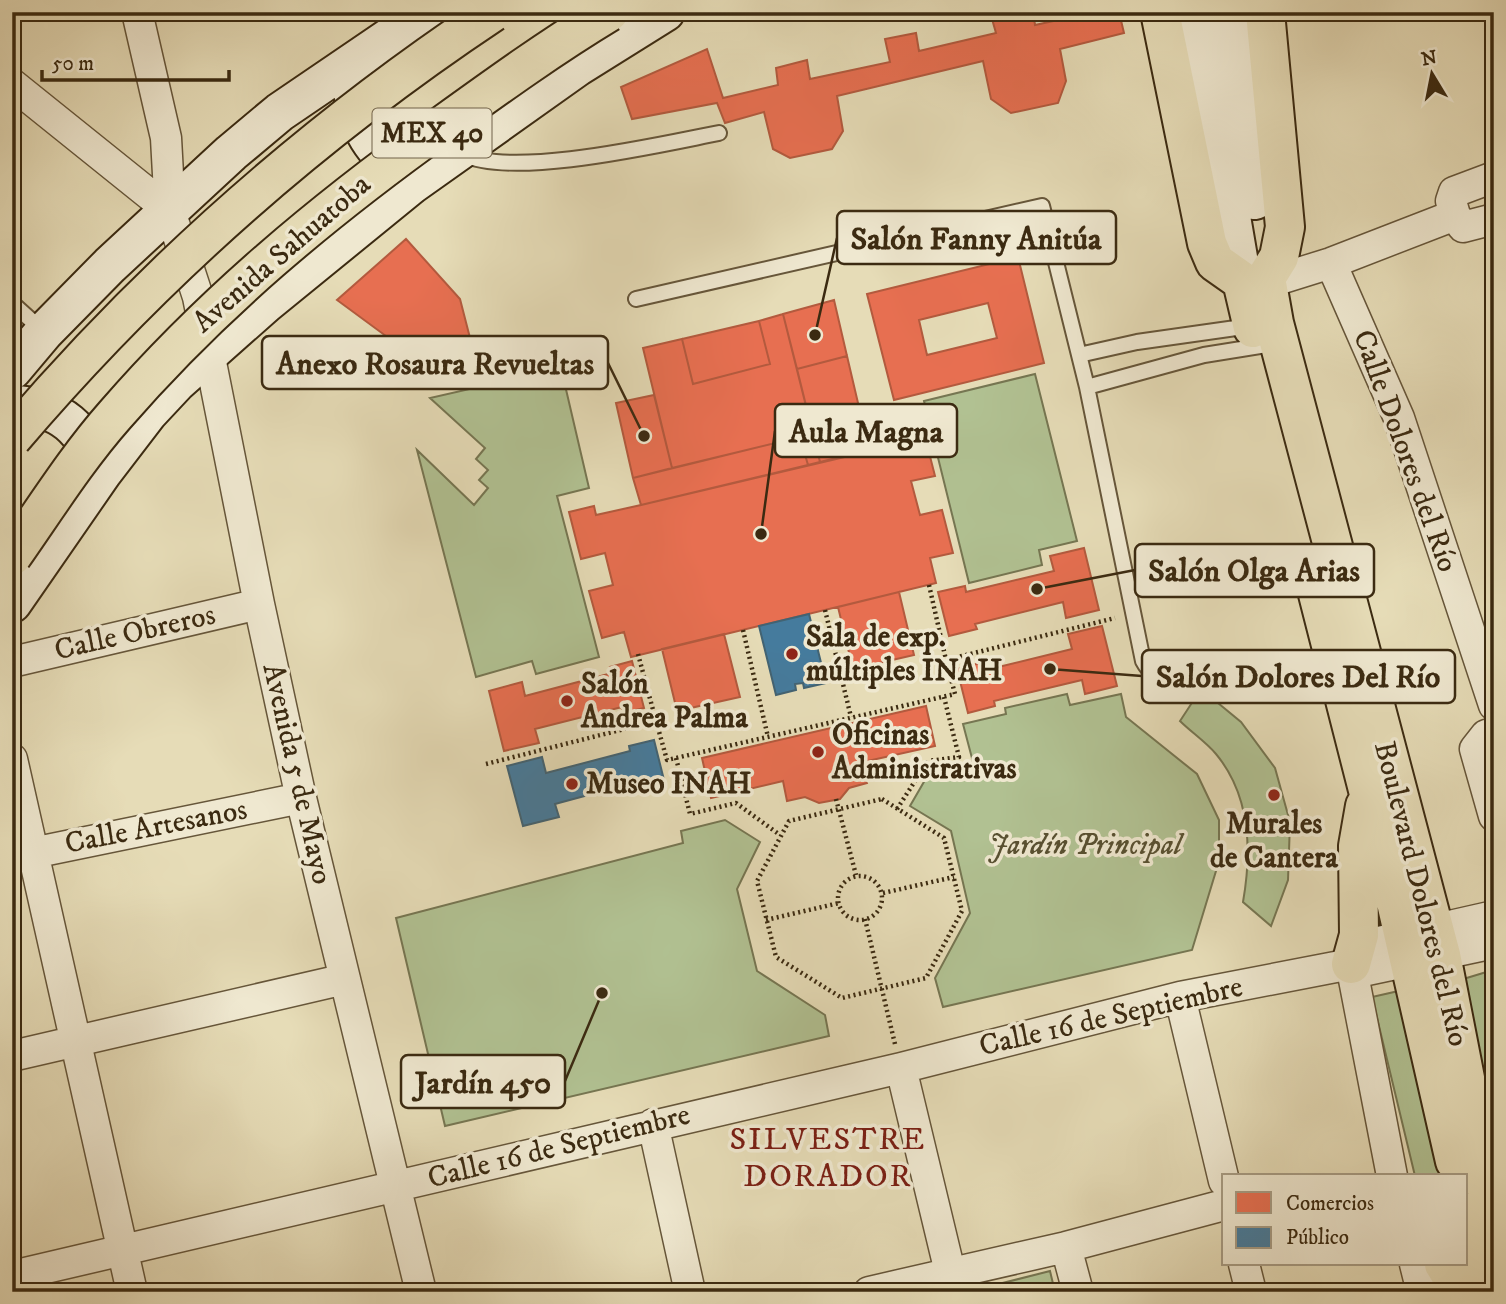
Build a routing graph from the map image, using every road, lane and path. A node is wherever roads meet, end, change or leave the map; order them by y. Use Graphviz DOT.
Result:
graph roads {
  1 [pos="137,12"];
  2 [pos="427,12"];
  3 [pos="493,12"];
  4 [pos="609,12"];
  5 [pos="665,12"];
  6 [pos="1160,12"];
  7 [pos="1196,12"];
  8 [pos="1227,12"];
  9 [pos="1265,12"];
  10 [pos="353,62"];
  11 [pos="12,84"];
  12 [pos="719,133"];
  13 [pos="457,150"];
  14 [pos="1494,177"];
  15 [pos="411,185"];
  16 [pos="170,211"];
  17 [pos="1455,215"];
  18 [pos="1494,219"];
  19 [pos="1331,263"];
  20 [pos="1259,281"];
  21 [pos="636,299"];
  22 [pos="12,303"];
  23 [pos="44,332"];
  24 [pos="1266,335"];
  25 [pos="209,354"];
  26 [pos="1079,355"];
  27 [pos="12,370"];
  28 [pos="1087,387"];
  29 [pos="12,405"];
  30 [pos="12,438"];
  31 [pos="102,473"];
  32 [pos="12,556"];
  33 [pos="929,585"];
  34 [pos="12,603"];
  35 [pos="259,604"];
  36 [pos="825,610"];
  37 [pos="1132,615"];
  38 [pos="743,630"];
  39 [pos="638,654"];
  40 [pos="946,660"];
  41 [pos="12,662"];
  42 [pos="1213,672"];
  43 [pos="944,697"];
  44 [pos="1494,705"];
  45 [pos="851,717"];
  46 [pos="656,721"];
  47 [pos="1494,733"];
  48 [pos="768,737"];
  49 [pos="676,758"];
  50 [pos="12,760"];
  51 [pos="486,764"];
  52 [pos="1368,790"];
  53 [pos="301,797"];
  54 [pos="836,799"];
  55 [pos="897,809"];
  56 [pos="839,811"];
  57 [pos="1494,816"];
  58 [pos="780,835"];
  59 [pos="22,855"];
  60 [pos="856,876"];
  61 [pos="954,877"];
  62 [pos="883,893"];
  63 [pos="839,903"];
  64 [pos="1494,916"];
  65 [pos="865,919"];
  66 [pos="766,920"];
  67 [pos="1494,943"];
  68 [pos="1422,945"];
  69 [pos="1351,964"];
  70 [pos="345,979"];
  71 [pos="883,987"];
  72 [pos="1180,998"];
  73 [pos="77,1043"];
  74 [pos="12,1056"];
  75 [pos="901,1068"];
  76 [pos="653,1124"];
  77 [pos="1222,1174"];
  78 [pos="1386,1174"];
  79 [pos="1458,1174"];
  80 [pos="395,1187"];
  81 [pos="1222,1206"];
  82 [pos="1468,1223"];
  83 [pos="1494,1227"];
  84 [pos="1066,1247"];
  85 [pos="122,1248"];
  86 [pos="1244,1266"];
  87 [pos="1416,1266"];
  88 [pos="1445,1266"];
  89 [pos="950,1272"];
  90 [pos="12,1276"];
  91 [pos="132,1292"];
  92 [pos="421,1292"];
  93 [pos="690,1292"];
  94 [pos="869,1292"];
  95 [pos="1077,1292"];
  96 [pos="1251,1292"];
  97 [pos="1422,1292"];
  98 [pos="1461,1292"];
  99 [pos="1482,1292"];
  1 -- 16 [label="street, Avenida 5 de Mayo"];
  2 -- 10 [label="street"];
  3 -- 30 [label="main road, Avenida Sahuatoba / MEX 40, bridge"];
  4 -- 32 [label="main road, Avenida Sahuatoba / MEX 40, bridge"];
  5 -- 13 [label="street, Avenida Sahuatoba"];
  6 -- 20 [label="main road"];
  7 -- 20 [label="street"];
  8 -- 20 [label="street"];
  9 -- 20 [label="main road"];
  10 -- 15 [label="street"];
  10 -- 16 [label="street"];
  11 -- 16 [label="street"];
  12 -- 13 [label="lane"];
  13 -- 15 [label="street, Avenida Sahuatoba"];
  14 -- 17 [label="street"];
  15 -- 25 [label="street, Avenida Sahuatoba"];
  16 -- 23 [label="street"];
  16 -- 25 [label="street, Avenida 5 de Mayo"];
  17 -- 18 [label="street"];
  17 -- 19 [label="street"];
  19 -- 20 [label="street"];
  19 -- 44 [label="street, Calle Dolores del Río"];
  20 -- 24 [label="main road, Boulevard Dolores del Río"];
  21 -- 26 [label="lane"];
  22 -- 23 [label="lane"];
  23 -- 27 [label="street"];
  24 -- 26 [label="lane"];
  24 -- 28 [label="lane"];
  24 -- 52 [label="main road, Boulevard Dolores del Río"];
  24 -- 68 [label="main road, Boulevard Dolores del Río"];
  25 -- 31 [label="street, Avenida Sahuatoba"];
  25 -- 35 [label="street, Avenida 5 de Mayo"];
  26 -- 28 [label="lane"];
  28 -- 37 [label="lane"];
  29 -- 31 [label="street"];
  31 -- 34 [label="street, Avenida Sahuatoba"];
  33 -- 40 [label="path"];
  35 -- 41 [label="street, Calle Obreros"];
  35 -- 53 [label="street, Avenida 5 de Mayo"];
  36 -- 45 [label="path"];
  37 -- 40 [label="path"];
  37 -- 42 [label="lane"];
  38 -- 48 [label="path"];
  39 -- 46 [label="path"];
  40 -- 43 [label="path"];
  43 -- 45 [label="path"];
  43 -- 55 [label="path"];
  45 -- 48 [label="path"];
  46 -- 49 [label="path"];
  46 -- 51 [label="path"];
  47 -- 57 [label="street"];
  48 -- 49 [label="path"];
  49 -- 58 [label="path"];
  50 -- 59 [label="street"];
  52 -- 68 [label="main road, Boulevard Dolores del Río"];
  52 -- 69 [label="main road"];
  53 -- 59 [label="street, Calle Artesanos"];
  53 -- 70 [label="street, Avenida 5 de Mayo"];
  54 -- 56 [label="path"];
  55 -- 56 [label="path"];
  55 -- 61 [label="path"];
  56 -- 58 [label="path"];
  56 -- 60 [label="path"];
  58 -- 66 [label="path"];
  59 -- 73 [label="street"];
  60 -- 62 [label="path"];
  60 -- 63 [label="path"];
  61 -- 62 [label="path"];
  61 -- 71 [label="path"];
  62 -- 65 [label="path"];
  63 -- 65 [label="path"];
  63 -- 66 [label="path"];
  64 -- 68 [label="street, Calle 16 de Septiembre"];
  65 -- 71 [label="path"];
  66 -- 71 [label="path"];
  67 -- 68 [label="street, Calle 16 de Septiembre"];
  68 -- 69 [label="street, Calle 16 de Septiembre"];
  68 -- 79 [label="main road, Boulevard Dolores del Río"];
  68 -- 83 [label="main road, Boulevard Dolores del Río"];
  69 -- 72 [label="street, Calle 16 de Septiembre"];
  69 -- 78 [label="street"];
  70 -- 73 [label="street"];
  70 -- 80 [label="street, Avenida 5 de Mayo"];
  71 -- 75 [label="path"];
  72 -- 75 [label="street, Calle 16 de Septiembre"];
  72 -- 77 [label="street"];
  73 -- 74 [label="street"];
  73 -- 85 [label="street"];
  75 -- 76 [label="street, Calle 16 de Septiembre"];
  75 -- 89 [label="street"];
  76 -- 80 [label="street, Calle 16 de Septiembre"];
  76 -- 93 [label="street"];
  80 -- 85 [label="street, Calle 16 de Septiembre"];
  80 -- 92 [label="street, Avenida 5 de Mayo"];
  81 -- 84 [label="street"];
  82 -- 99 [label="main road"];
  84 -- 89 [label="street"];
  84 -- 95 [label="street"];
  85 -- 90 [label="street, Calle 16 de Septiembre"];
  85 -- 91 [label="street"];
  86 -- 96 [label="street"];
  87 -- 97 [label="street"];
  88 -- 98 [label="main road"];
  89 -- 94 [label="street"];
}
